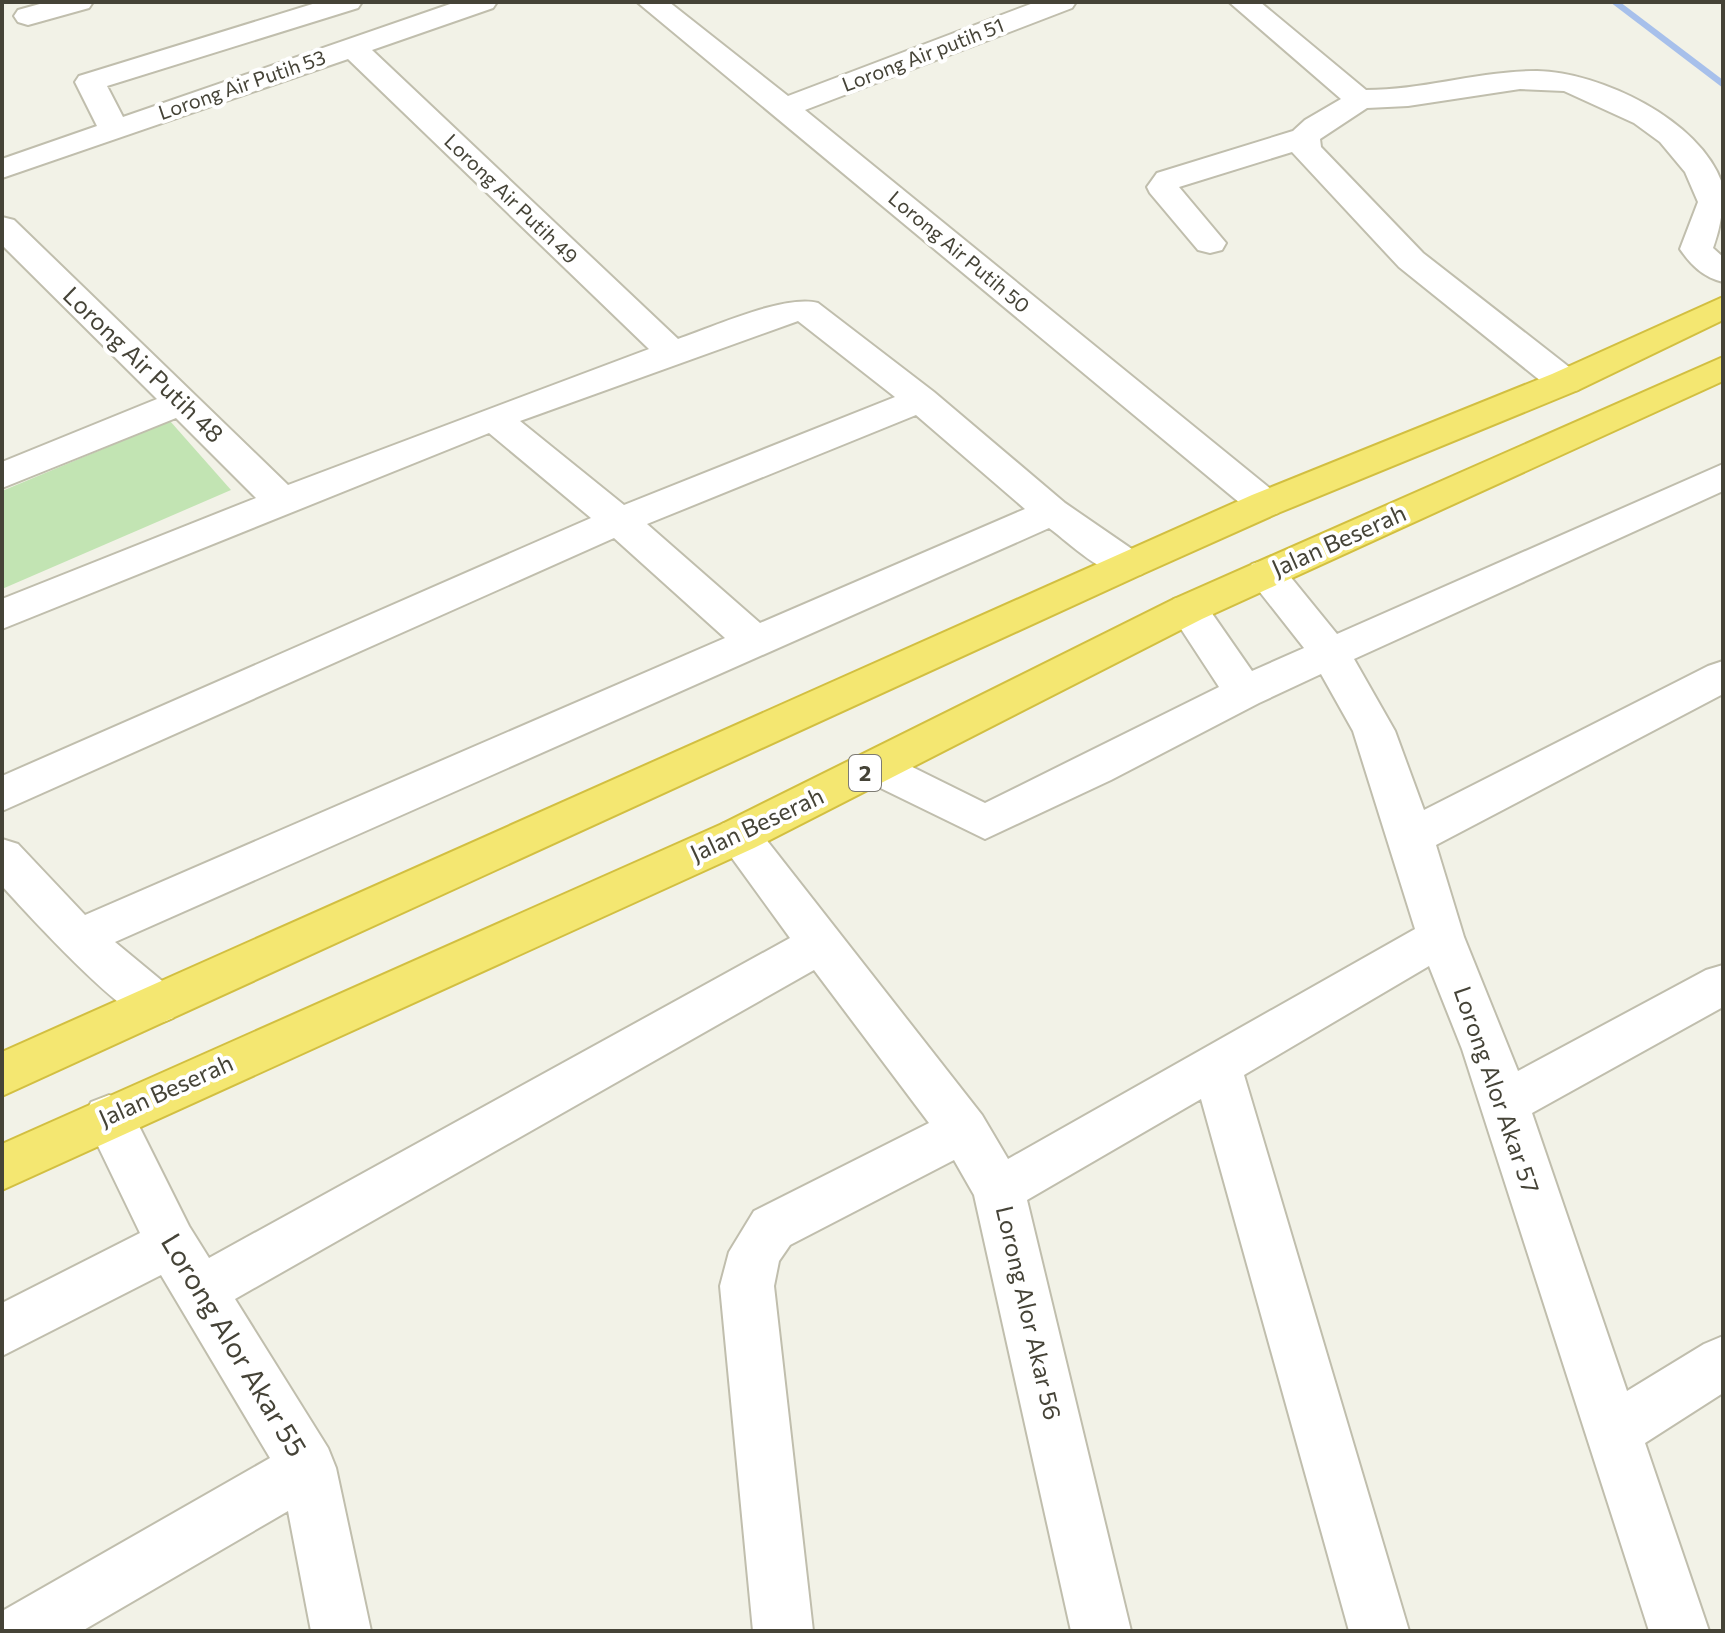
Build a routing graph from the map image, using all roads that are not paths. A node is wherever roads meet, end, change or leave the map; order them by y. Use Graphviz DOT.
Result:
graph roads {
  1 [pos="79,2"];
  2 [pos="348,2"];
  3 [pos="483,2"];
  4 [pos="651,2"];
  5 [pos="1062,2"];
  6 [pos="1243,2"];
  7 [pos="28,16"];
  8 [pos="351,46"];
  9 [pos="1359,99"];
  10 [pos="784,108"];
  11 [pos="115,130"];
  12 [pos="1304,138"];
  13 [pos="2,169"];
  14 [pos="2,227"];
  15 [pos="1210,243"];
  16 [pos="1723,272"];
  17 [pos="1723,307"];
  18 [pos="671,351"];
  19 [pos="1723,368"];
  20 [pos="1565,382"];
  21 [pos="921,400"];
  22 [pos="181,402"];
  23 [pos="494,419"];
  24 [pos="2,476"];
  25 [pos="1723,476"];
  26 [pos="284,503"];
  27 [pos="1265,504"];
  28 [pos="1052,512"];
  29 [pos="619,521"];
  30 [pos="1128,565"];
  31 [pos="1266,573"];
  32 [pos="1188,609"];
  33 [pos="2,615"];
  34 [pos="754,641"];
  35 [pos="1329,652"];
  36 [pos="1723,676"];
  37 [pos="1244,692"];
  38 [pos="877,768"];
  39 [pos="2,794"];
  40 [pos="738,836"];
  41 [pos="1411,837"];
  42 [pos="10,877"];
  43 [pos="1441,937"];
  44 [pos="78,938"];
  45 [pos="821,943"];
  46 [pos="1723,984"];
  47 [pos="156,1004"];
  48 [pos="1216,1064"];
  49 [pos="2,1075"];
  50 [pos="1503,1104"];
  51 [pos="109,1117"];
  52 [pos="964,1130"];
  53 [pos="2,1168"];
  54 [pos="999,1190"];
  55 [pos="171,1243"];
  56 [pos="200,1291"];
  57 [pos="2,1331"];
  58 [pos="1723,1362"];
  59 [pos="1612,1432"];
  60 [pos="308,1468"];
  61 [pos="25,1631"];
  62 [pos="341,1631"];
  63 [pos="783,1631"];
  64 [pos="1101,1631"];
  65 [pos="1379,1631"];
  66 [pos="1679,1631"];
  1 -- 7 [label="street"];
  2 -- 11 [label="street"];
  3 -- 8 [label="street, Lorong Air Putih 53"];
  4 -- 10 [label="street, Lorong Air Putih 50"];
  5 -- 10 [label="street, Lorong Air putih 51"];
  6 -- 9 [label="street"];
  8 -- 11 [label="street, Lorong Air Putih 53"];
  8 -- 18 [label="street, Lorong Air Putih 49"];
  9 -- 12 [label="street"];
  9 -- 16 [label="street"];
  10 -- 27 [label="street, Lorong Air Putih 50"];
  11 -- 13 [label="street, Lorong Air Putih 53"];
  12 -- 15 [label="street"];
  12 -- 20 [label="street"];
  14 -- 22 [label="street, Lorong Air Putih 48"];
  17 -- 20 [label="highway"];
  18 -- 21 [label="street"];
  18 -- 23 [label="street"];
  19 -- 31 [label="highway, Jalan Beserah / 2"];
  20 -- 27 [label="highway"];
  21 -- 28 [label="street"];
  21 -- 29 [label="street"];
  22 -- 24 [label="street"];
  22 -- 26 [label="street, Lorong Air Putih 48"];
  23 -- 26 [label="street"];
  23 -- 29 [label="street"];
  25 -- 35 [label="street"];
  26 -- 33 [label="street"];
  27 -- 30 [label="highway"];
  28 -- 30 [label="street"];
  28 -- 34 [label="street"];
  29 -- 34 [label="street"];
  29 -- 39 [label="street"];
  30 -- 47 [label="highway"];
  31 -- 32 [label="highway, Jalan Beserah / 2"];
  31 -- 35 [label="street, Lorong Alor Akar 57"];
  32 -- 37 [label="street"];
  32 -- 38 [label="highway, Jalan Beserah / 2"];
  34 -- 44 [label="street"];
  35 -- 37 [label="street"];
  35 -- 41 [label="street, Lorong Alor Akar 57"];
  36 -- 41 [label="street"];
  37 -- 38 [label="street"];
  38 -- 40 [label="highway, Jalan Beserah / 2"];
  40 -- 45 [label="street, Lorong Alor Akar 56"];
  40 -- 51 [label="highway, Jalan Beserah / 2"];
  41 -- 43 [label="street, Lorong Alor Akar 57"];
  42 -- 44 [label="street"];
  43 -- 48 [label="street"];
  43 -- 50 [label="street, Lorong Alor Akar 57"];
  44 -- 47 [label="street"];
  45 -- 52 [label="street, Lorong Alor Akar 56"];
  45 -- 56 [label="street"];
  46 -- 50 [label="street"];
  47 -- 49 [label="highway"];
  48 -- 54 [label="street"];
  48 -- 65 [label="street"];
  50 -- 59 [label="street, Lorong Alor Akar 57"];
  51 -- 53 [label="highway, Jalan Beserah / 2"];
  51 -- 55 [label="street, Lorong Alor Akar 55"];
  52 -- 54 [label="street, Lorong Alor Akar 56"];
  52 -- 63 [label="street"];
  54 -- 64 [label="street, Lorong Alor Akar 56"];
  55 -- 56 [label="street, Lorong Alor Akar 55"];
  55 -- 57 [label="street"];
  56 -- 60 [label="street, Lorong Alor Akar 55"];
  58 -- 59 [label="street"];
  59 -- 66 [label="street, Lorong Alor Akar 57"];
  60 -- 61 [label="street"];
  60 -- 62 [label="street, Lorong Alor Akar 55"];
}
